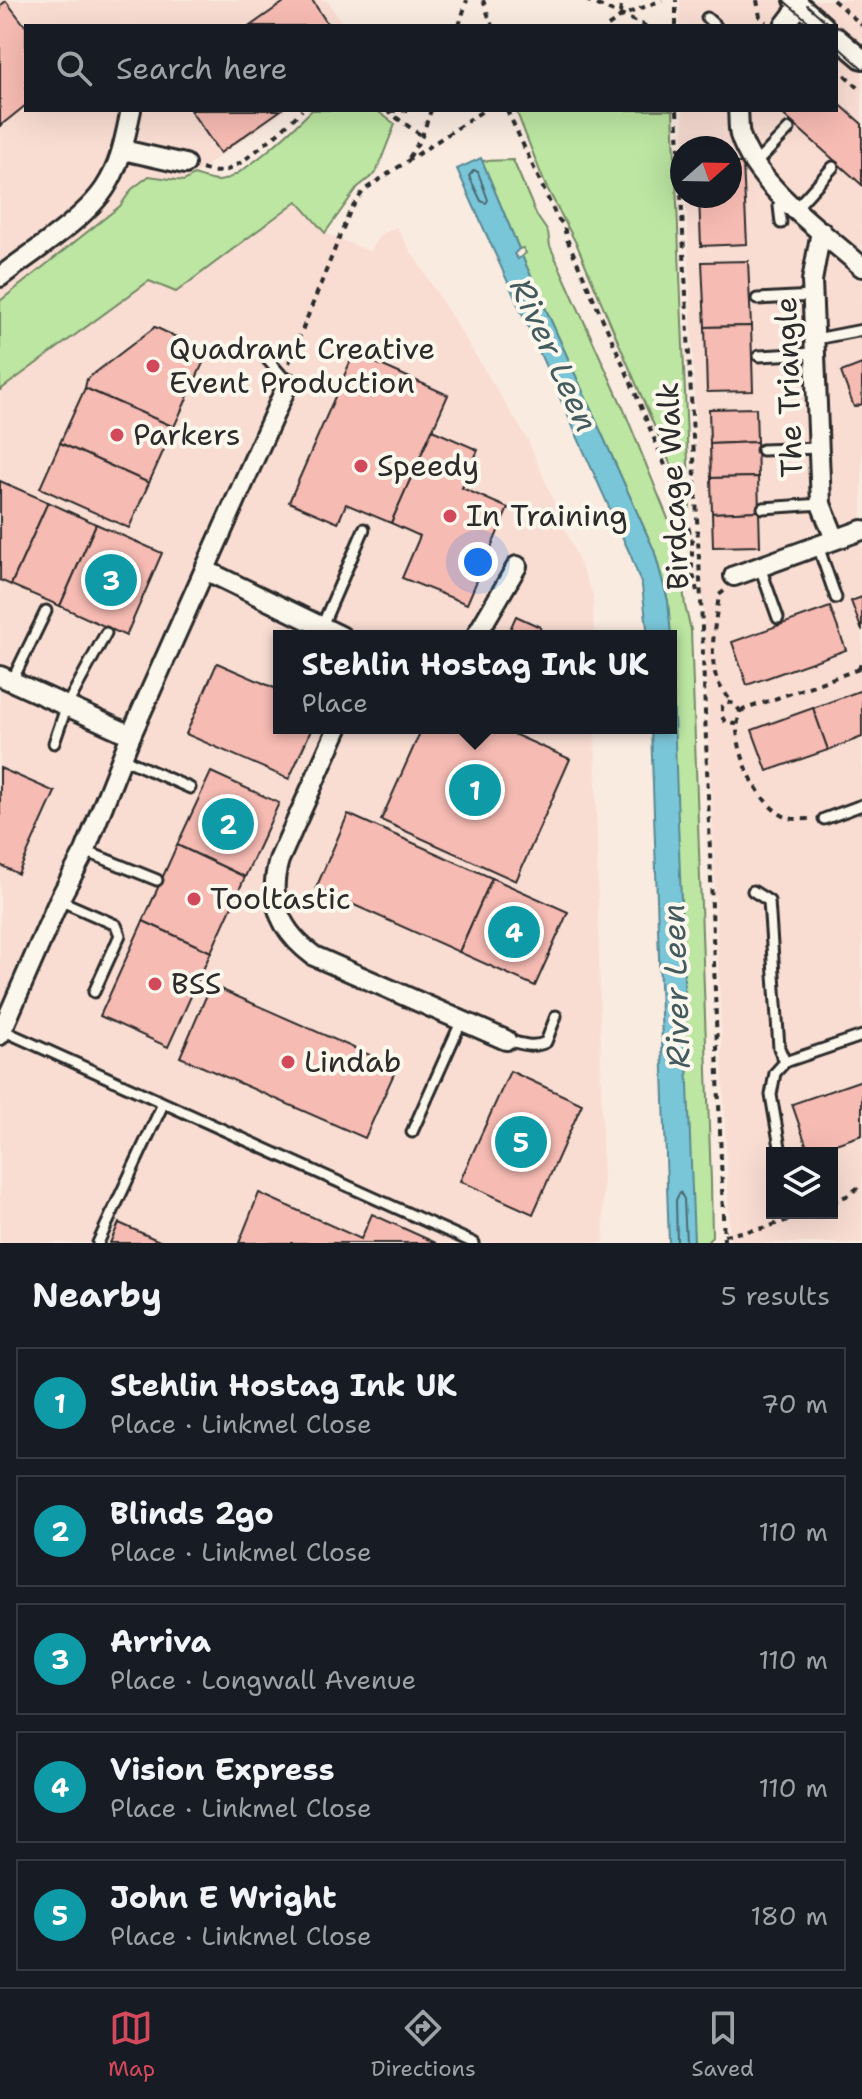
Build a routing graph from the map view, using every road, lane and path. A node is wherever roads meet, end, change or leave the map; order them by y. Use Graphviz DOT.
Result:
graph roads {
  1 [pos="467,0"];
  2 [pos="483,0"];
  3 [pos="586,0"];
  4 [pos="622,0"];
  5 [pos="662,0"];
  6 [pos="676,0"];
  7 [pos="757,0"];
  8 [pos="833,0"];
  9 [pos="797,2"];
  10 [pos="622,14"];
  11 [pos="707,18"];
  12 [pos="460,24"];
  13 [pos="491,24"];
  14 [pos="610,24"];
  15 [pos="642,24"];
  16 [pos="676,24"];
  17 [pos="714,24"];
  18 [pos="769,24"];
  19 [pos="785,24"];
  20 [pos="822,24"];
  21 [pos="862,25"];
  22 [pos="838,39"];
  23 [pos="862,59"];
  24 [pos="838,69"];
  25 [pos="862,91"];
  26 [pos="131,112"];
  27 [pos="300,112"];
  28 [pos="388,112"];
  29 [pos="430,112"];
  30 [pos="481,112"];
  31 [pos="508,112"];
  32 [pos="677,112"];
  33 [pos="738,112"];
  34 [pos="789,129"];
  35 [pos="422,136"];
  36 [pos="123,150"];
  37 [pos="408,160"];
  38 [pos="185,164"];
  39 [pos="755,164"];
  40 [pos="833,167"];
  41 [pos="781,194"];
  42 [pos="796,208"];
  43 [pos="781,223"];
  44 [pos="821,231"];
  45 [pos="862,267"];
  46 [pos="0,277"];
  47 [pos="813,296"];
  48 [pos="757,299"];
  49 [pos="862,330"];
  50 [pos="816,346"];
  51 [pos="262,353"];
  52 [pos="759,356"];
  53 [pos="288,383"];
  54 [pos="819,448"];
  55 [pos="762,450"];
  56 [pos="821,504"];
  57 [pos="763,508"];
  58 [pos="364,529"];
  59 [pos="862,530"];
  60 [pos="827,543"];
  61 [pos="517,566"];
  62 [pos="760,567"];
  63 [pos="205,570"];
  64 [pos="734,576"];
  65 [pos="836,598"];
  66 [pos="701,600"];
  67 [pos="46,611"];
  68 [pos="778,618"];
  69 [pos="322,626"];
  70 [pos="330,630"];
  71 [pos="480,630"];
  72 [pos="106,633"];
  73 [pos="862,661"];
  74 [pos="861,670"];
  75 [pos="4,679"];
  76 [pos="731,702"];
  77 [pos="67,705"];
  78 [pos="740,711"];
  79 [pos="737,724"];
  80 [pos="335,734"];
  81 [pos="131,735"];
  82 [pos="54,743"];
  83 [pos="122,758"];
  84 [pos="190,788"];
  85 [pos="862,805"];
  86 [pos="824,819"];
  87 [pos="85,851"];
  88 [pos="157,880"];
  89 [pos="753,891"];
  90 [pos="59,900"];
  91 [pos="94,992"];
  92 [pos="556,1016"];
  93 [pos="462,1020"];
  94 [pos="3,1021"];
  95 [pos="862,1036"];
  96 [pos="506,1040"];
  97 [pos="785,1062"];
  98 [pos="163,1104"];
  99 [pos="412,1132"];
  100 [pos="780,1147"];
  101 [pos="862,1186"];
  102 [pos="838,1202"];
  103 [pos="786,1219"];
  104 [pos="792,1219"];
  105 [pos="724,1234"];
  106 [pos="98,1243"];
  107 [pos="474,1243"];
  108 [pos="724,1243"];
  1 -- 12 [label="path"];
  2 -- 13 [label="path"];
  3 -- 10 [label="path"];
  4 -- 10 [label="path"];
  5 -- 10 [label="path"];
  6 -- 16 [label="path"];
  7 -- 18 [label="path"];
  8 -- 21 [label="path"];
  9 -- 19 [label="street"];
  9 -- 20 [label="street"];
  10 -- 14 [label="path"];
  10 -- 15 [label="path"];
  11 -- 17 [label="lane"];
  22 -- 23 [label="street"];
  24 -- 25 [label="path"];
  26 -- 36 [label="street"];
  27 -- 38 [label="path"];
  28 -- 35 [label="path"];
  29 -- 35 [label="path"];
  30 -- 37 [label="path"];
  31 -- 66 [label="path"];
  32 -- 66 [label="path, Birdcage Walk"];
  33 -- 39 [label="street"];
  34 -- 39 [label="lane"];
  35 -- 37 [label="path"];
  36 -- 38 [label="street"];
  36 -- 46 [label="street"];
  37 -- 53 [label="path"];
  39 -- 41 [label="street"];
  40 -- 42 [label="lane"];
  41 -- 42 [label="street"];
  41 -- 43 [label="lane"];
  42 -- 44 [label="street"];
  44 -- 45 [label="street"];
  44 -- 47 [label="street, The Triangle"];
  47 -- 48 [label="lane"];
  47 -- 50 [label="street, The Triangle"];
  49 -- 50 [label="lane"];
  50 -- 52 [label="lane"];
  50 -- 54 [label="street, The Triangle"];
  51 -- 53 [label="lane"];
  53 -- 63 [label="street"];
  54 -- 55 [label="lane"];
  54 -- 56 [label="street, The Triangle"];
  56 -- 57 [label="lane"];
  56 -- 60 [label="street, The Triangle"];
  58 -- 69 [label="lane"];
  59 -- 60 [label="street"];
  60 -- 62 [label="street"];
  60 -- 65 [label="lane"];
  61 -- 71 [label="street"];
  62 -- 64 [label="street"];
  62 -- 68 [label="lane"];
  63 -- 69 [label="street"];
  63 -- 81 [label="street"];
  64 -- 76 [label="path"];
  66 -- 105 [label="path, Birdcage Walk"];
  67 -- 75 [label="lane"];
  69 -- 70 [label="street"];
  72 -- 77 [label="lane"];
  73 -- 74 [label="path"];
  74 -- 78 [label="path"];
  75 -- 77 [label="street"];
  76 -- 78 [label="path"];
  76 -- 79 [label="path"];
  77 -- 81 [label="street"];
  77 -- 82 [label="lane"];
  78 -- 79 [label="path"];
  79 -- 86 [label="path"];
  80 -- 93 [label="street"];
  81 -- 83 [label="street"];
  83 -- 84 [label="lane"];
  83 -- 87 [label="street"];
  85 -- 86 [label="lane"];
  87 -- 88 [label="lane"];
  87 -- 90 [label="street"];
  89 -- 97 [label="lane"];
  90 -- 91 [label="lane"];
  90 -- 94 [label="street"];
  92 -- 96 [label="lane"];
  93 -- 96 [label="street"];
  93 -- 99 [label="lane"];
  94 -- 98 [label="lane"];
  95 -- 97 [label="lane"];
  97 -- 100 [label="lane"];
  98 -- 106 [label="lane"];
  98 -- 107 [label="lane"];
  101 -- 102 [label="path"];
  103 -- 105 [label="path"];
  104 -- 105 [label="path"];
  105 -- 108 [label="path, Birdcage Walk"];
}
